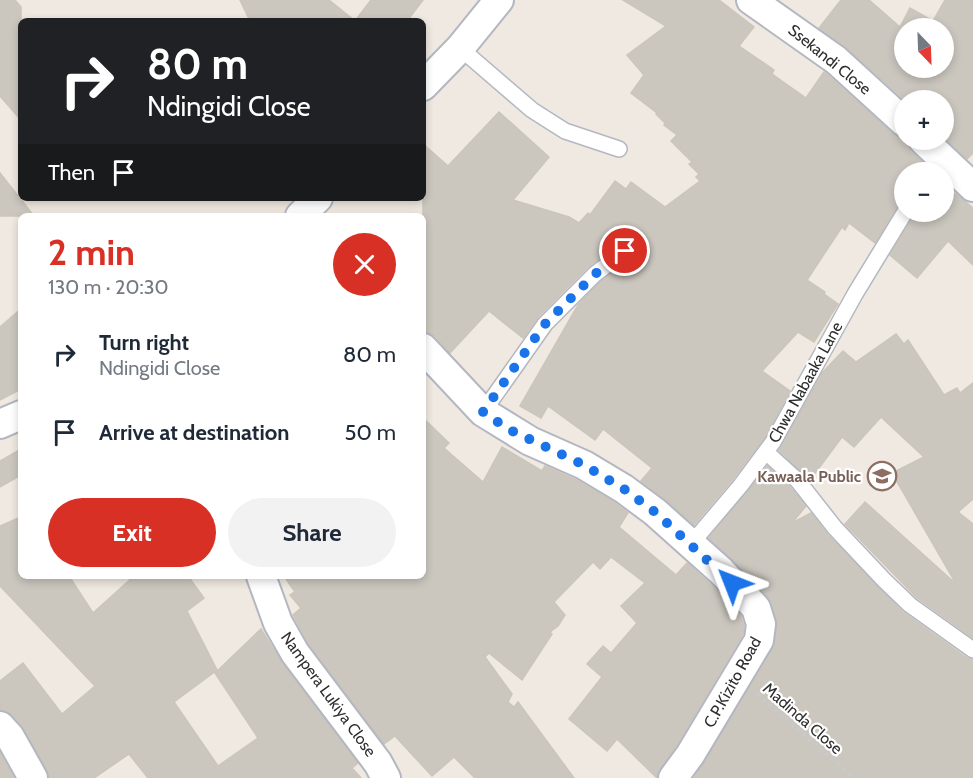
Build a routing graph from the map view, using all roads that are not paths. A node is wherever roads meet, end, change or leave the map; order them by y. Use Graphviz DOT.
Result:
graph roads {
  1 [pos="499,0"];
  2 [pos="763,3"];
  3 [pos="460,48"];
  4 [pos="426,83"];
  5 [pos="894,113"];
  6 [pos="619,149"];
  7 [pos="954,175"];
  8 [pos="973,187"];
  9 [pos="315,201"];
  10 [pos="303,213"];
  11 [pos="899,222"];
  12 [pos="625,251"];
  13 [pos="426,351"];
  14 [pos="483,412"];
  15 [pos="18,416"];
  16 [pos="0,424"];
  17 [pos="765,452"];
  18 [pos="691,544"];
  19 [pos="262,579"];
  20 [pos="973,650"];
  21 [pos="0,726"];
  22 [pos="375,773"];
  23 [pos="33,778"];
  24 [pos="673,778"];
  1 -- 3 [label="street"];
  2 -- 5 [label="street, Ssekandi Close"];
  3 -- 4 [label="street"];
  3 -- 6 [label="lane"];
  7 -- 8 [label="street"];
  9 -- 10 [label="street"];
  11 -- 17 [label="lane, Chwa Nabaaka Lane"];
  12 -- 14 [label="lane"];
  13 -- 14 [label="street, C.P.Kizito Road"];
  14 -- 18 [label="street, C.P.Kizito Road"];
  15 -- 16 [label="street"];
  17 -- 18 [label="lane, Chwa Nabaaka Lane"];
  17 -- 20 [label="lane"];
  18 -- 24 [label="street, C.P.Kizito Road"];
  19 -- 22 [label="street, Nampera Lukiya Close"];
  21 -- 23 [label="street"];
}
